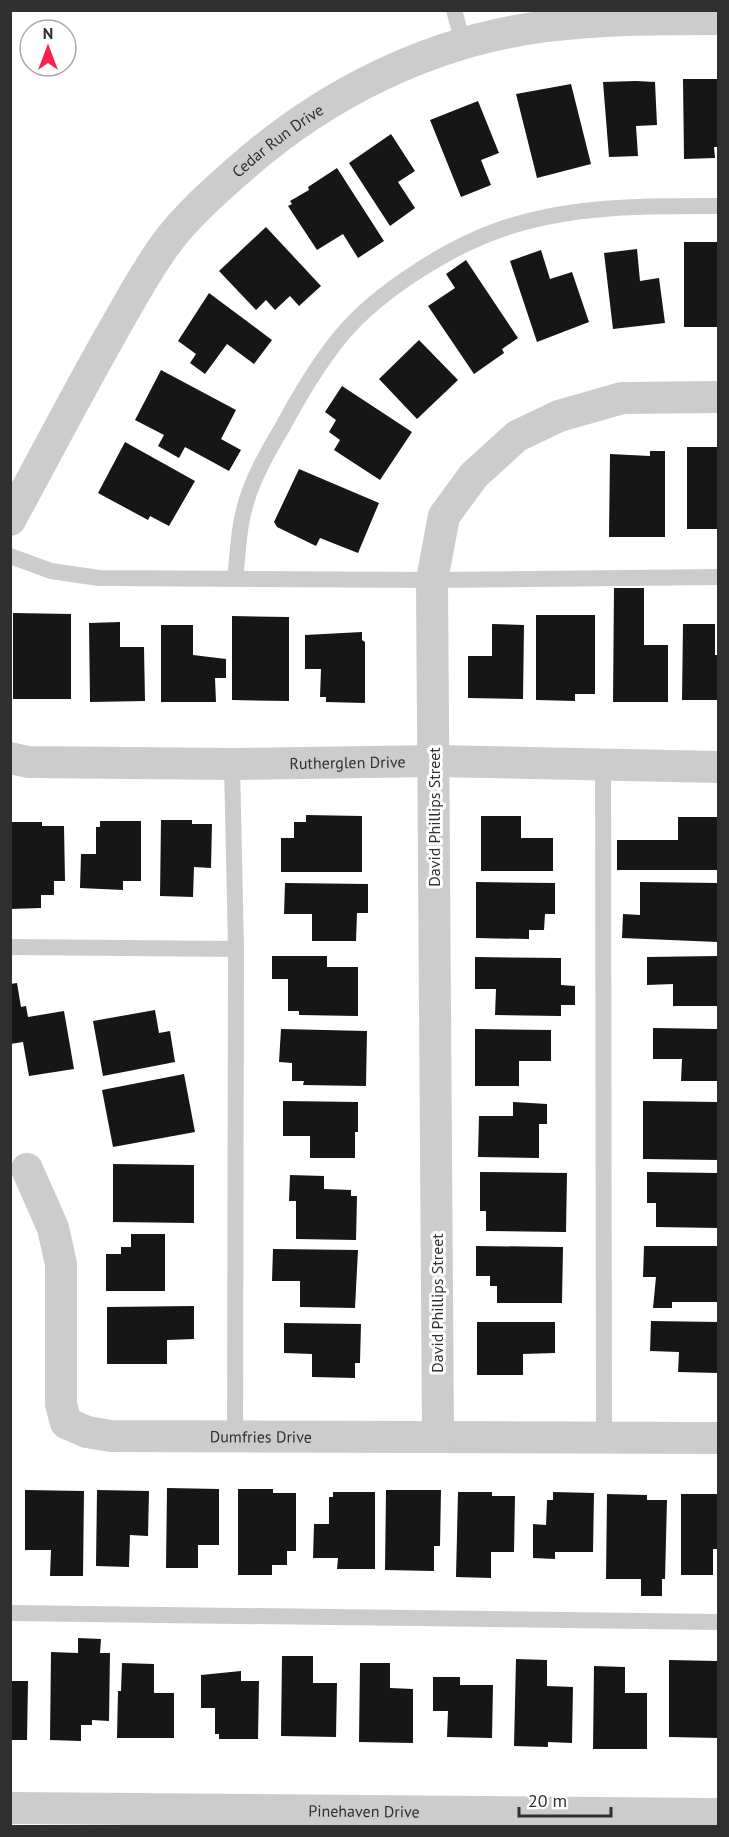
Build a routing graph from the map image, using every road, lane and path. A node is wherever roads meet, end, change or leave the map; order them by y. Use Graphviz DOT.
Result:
graph roads {
  1 [pos="454,10"];
  2 [pos="718,19"];
  3 [pos="463,43"];
  4 [pos="718,206"];
  5 [pos="718,397"];
  6 [pos="10,520"];
  7 [pos="10,556"];
  8 [pos="718,577"];
  9 [pos="235,578"];
  10 [pos="432,580"];
  11 [pos="10,758"];
  12 [pos="434,761"];
  13 [pos="231,764"];
  14 [pos="603,764"];
  15 [pos="718,767"];
  16 [pos="10,947"];
  17 [pos="236,950"];
  18 [pos="27,1169"];
  19 [pos="235,1436"];
  20 [pos="438,1436"];
  21 [pos="604,1437"];
  22 [pos="718,1438"];
  23 [pos="10,1613"];
  24 [pos="718,1622"];
  25 [pos="10,1808"];
  26 [pos="718,1814"];
  27 [pos="565,1819"];
  1 -- 3 [label="lane"];
  2 -- 3 [label="street, Cedar Run Drive"];
  3 -- 6 [label="street, Cedar Run Drive"];
  4 -- 9 [label="lane"];
  5 -- 10 [label="street, David Phillips Street"];
  7 -- 9 [label="lane"];
  8 -- 10 [label="lane"];
  9 -- 10 [label="lane"];
  10 -- 12 [label="street, David Phillips Street"];
  11 -- 13 [label="street, Rutherglen Drive"];
  12 -- 13 [label="street, Rutherglen Drive"];
  12 -- 14 [label="street, Rutherglen Drive"];
  12 -- 20 [label="street, David Phillips Street"];
  13 -- 17 [label="lane"];
  14 -- 15 [label="street, Rutherglen Drive"];
  14 -- 21 [label="lane"];
  16 -- 17 [label="lane"];
  17 -- 19 [label="lane"];
  18 -- 19 [label="street, Dumfries Drive"];
  19 -- 20 [label="street, Dumfries Drive"];
  20 -- 21 [label="street, Dumfries Drive"];
  21 -- 22 [label="street, Dumfries Drive"];
  23 -- 24 [label="lane"];
  25 -- 27 [label="street, Pinehaven Drive"];
  26 -- 27 [label="street, Pinehaven Drive"];
}
